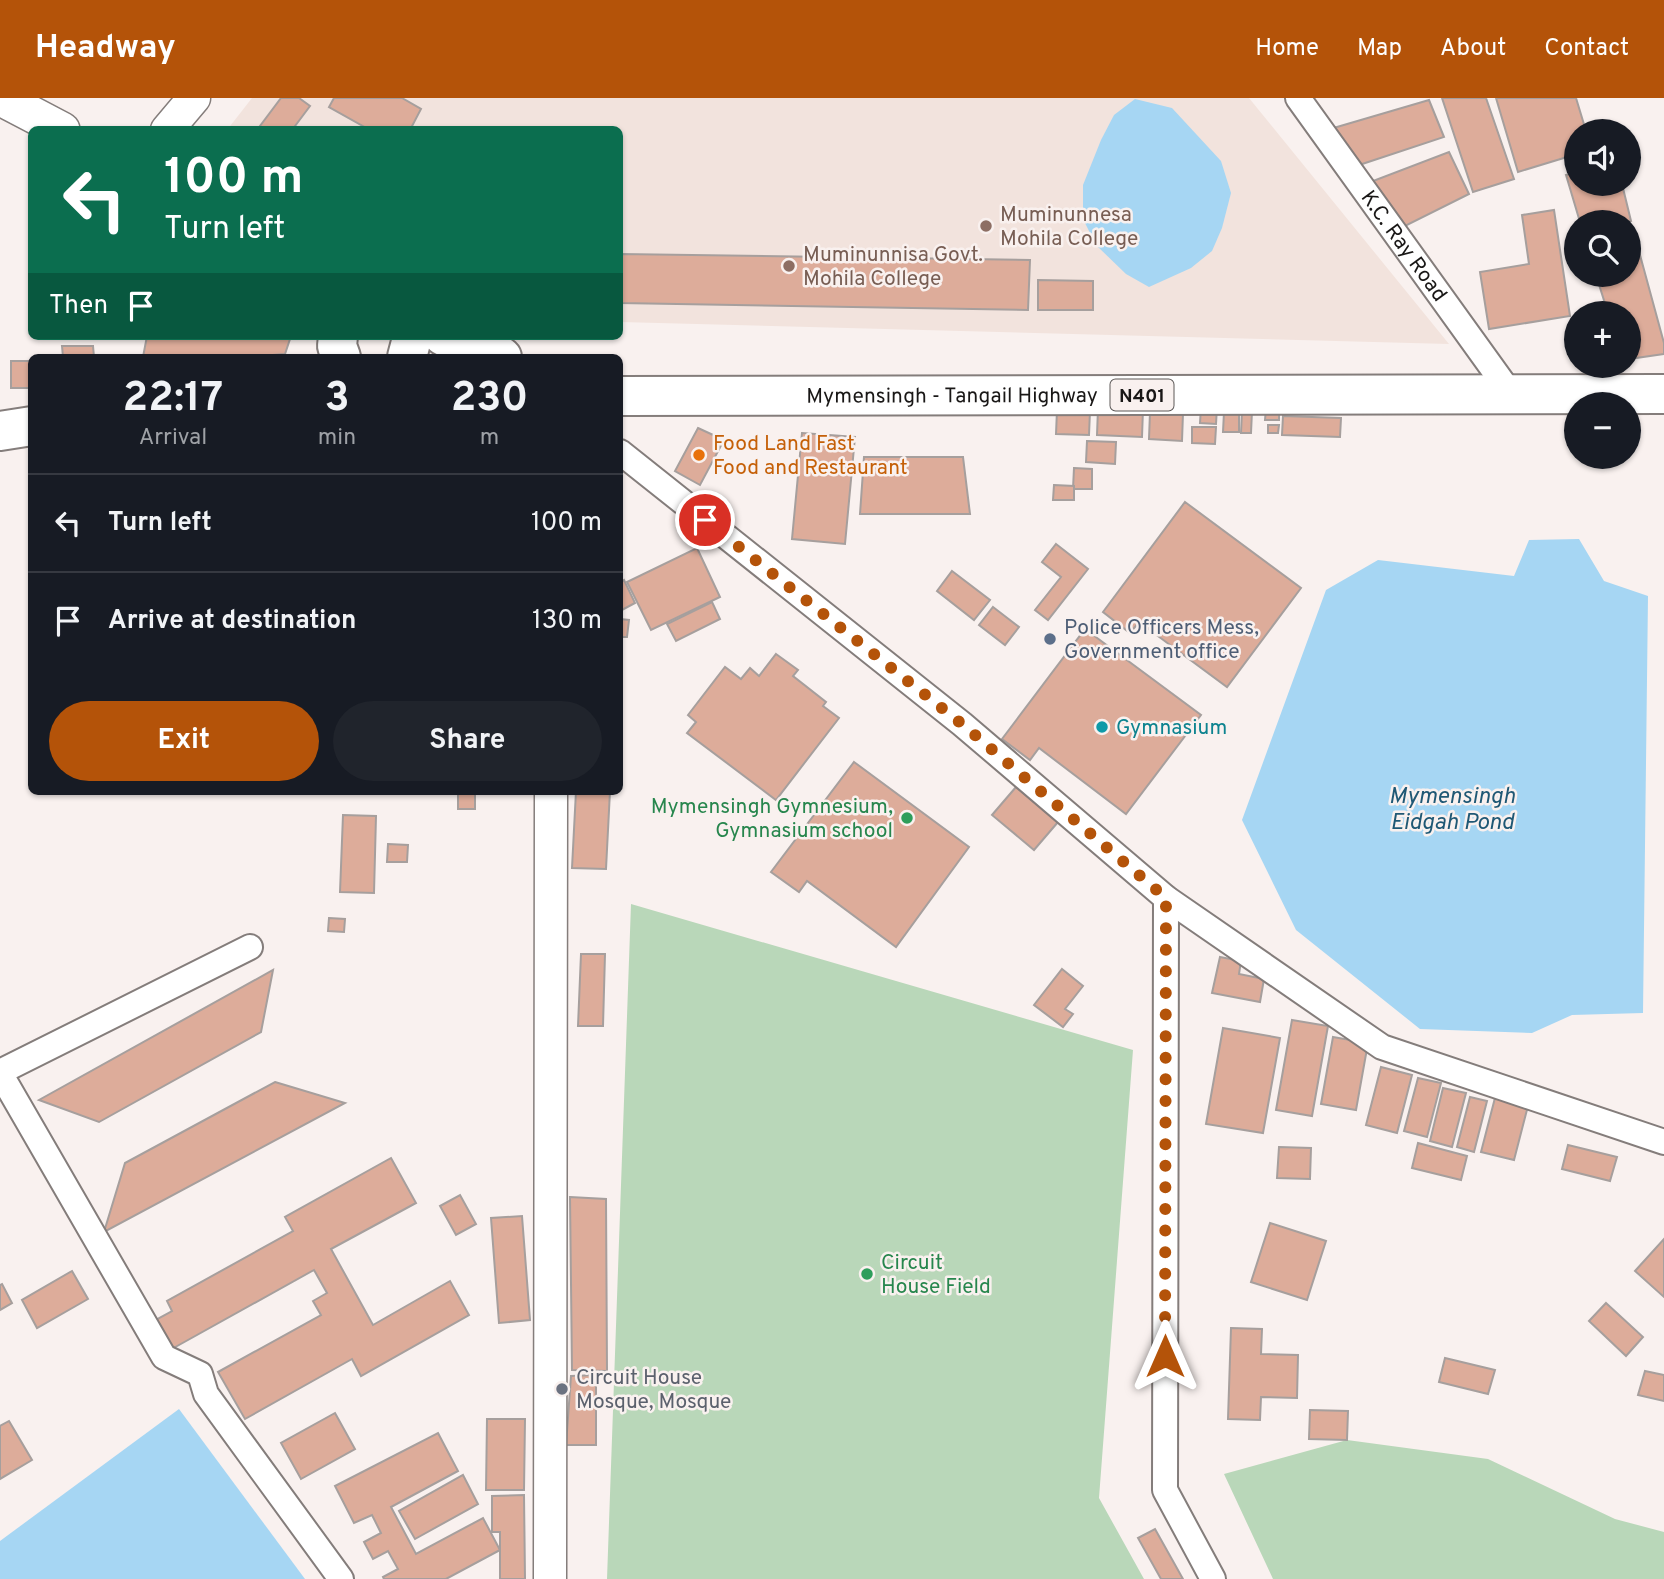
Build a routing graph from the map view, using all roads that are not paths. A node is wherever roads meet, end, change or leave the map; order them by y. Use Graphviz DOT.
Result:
graph roads {
  1 [pos="1,98"];
  2 [pos="194,98"];
  3 [pos="1298,98"];
  4 [pos="54,126"];
  5 [pos="170,126"];
  6 [pos="454,340"];
  7 [pos="494,354"];
  8 [pos="1511,394"];
  9 [pos="1664,394"];
  10 [pos="623,396"];
  11 [pos="28,427"];
  12 [pos="0,431"];
  13 [pos="623,454"];
  14 [pos="551,795"];
  15 [pos="1166,898"];
  16 [pos="250,947"];
  17 [pos="0,1073"];
  18 [pos="1664,1142"];
  19 [pos="341,1579"];
  20 [pos="550,1579"];
  21 [pos="1213,1579"];
  1 -- 4 [label="main road"];
  2 -- 5 [label="street"];
  3 -- 8 [label="street, K.C. Ray Road"];
  6 -- 7 [label="main road"];
  8 -- 9 [label="main road, Mymensingh - Tangail Highway / N401"];
  8 -- 10 [label="main road, Mymensingh - Tangail Highway / N401"];
  11 -- 12 [label="main road"];
  13 -- 15 [label="street"];
  14 -- 20 [label="street"];
  15 -- 18 [label="street"];
  15 -- 21 [label="street"];
  16 -- 17 [label="street"];
  17 -- 19 [label="street"];
}
